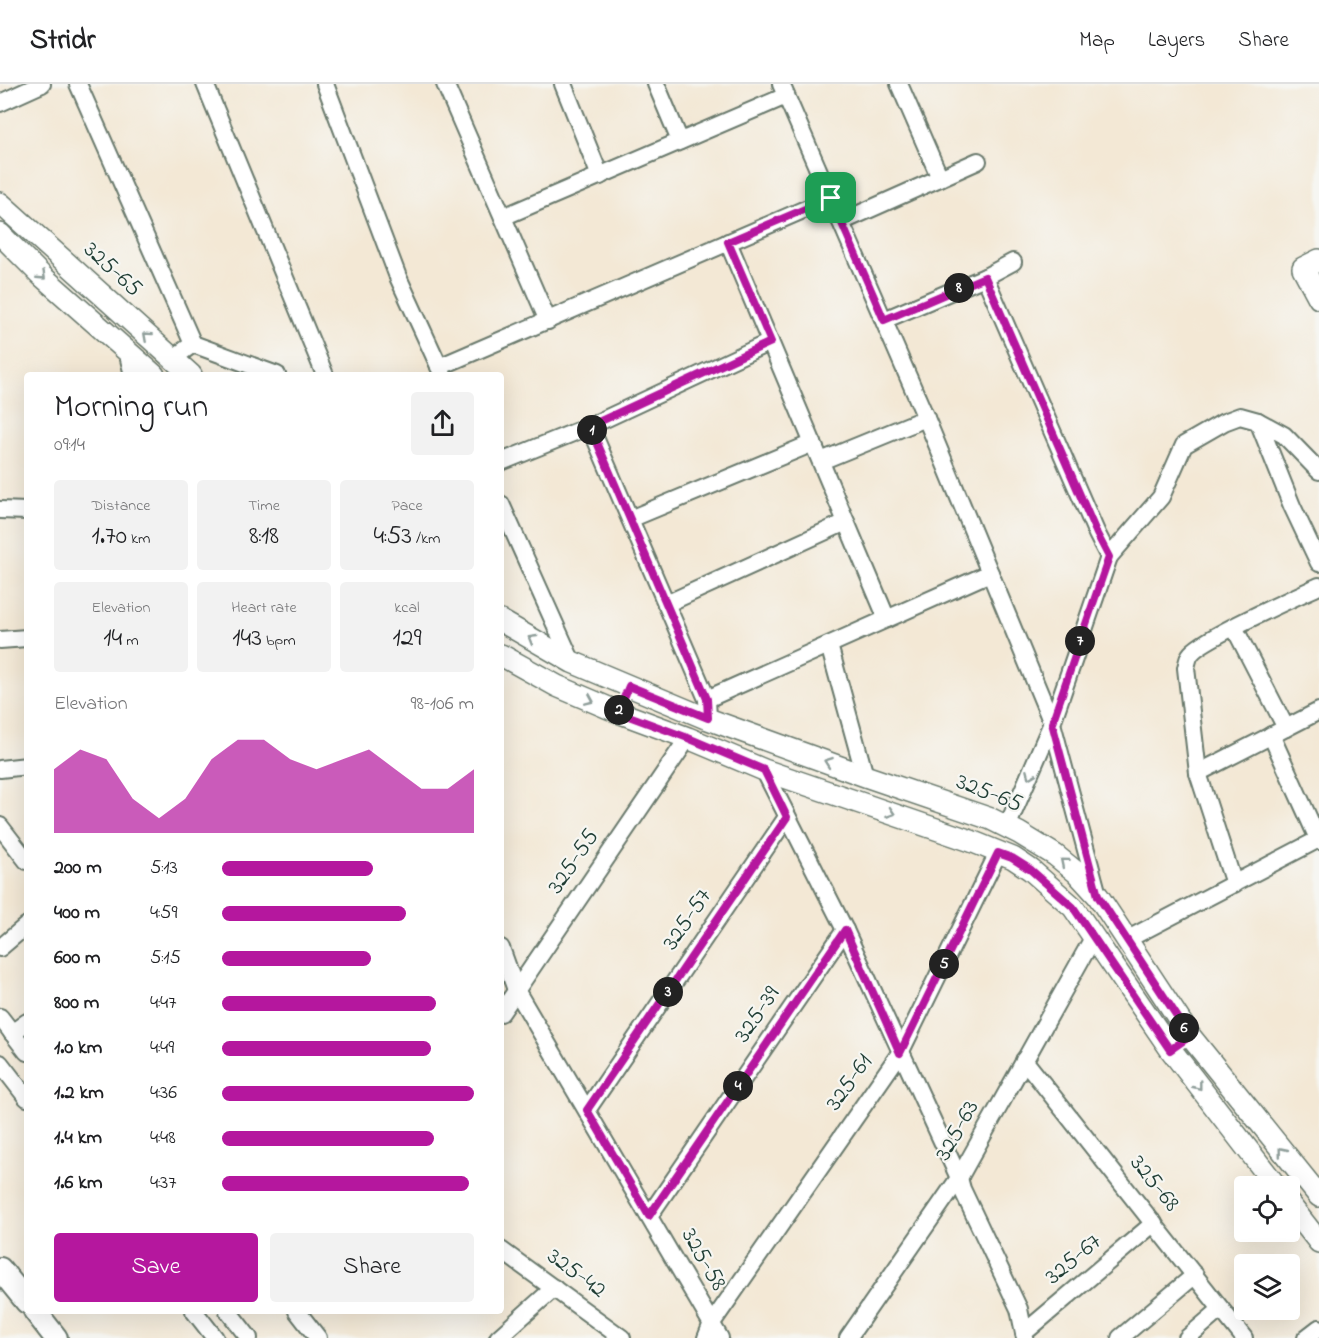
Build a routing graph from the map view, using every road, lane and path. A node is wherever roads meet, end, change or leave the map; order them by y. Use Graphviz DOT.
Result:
graph roads {
  1 [pos="41,84"];
  2 [pos="78,84"];
  3 [pos="205,84"];
  4 [pos="325,84"];
  5 [pos="445,84"];
  6 [pos="563,84"];
  7 [pos="656,84"];
  8 [pos="899,84"];
  9 [pos="783,90"];
  10 [pos="0,103"];
  11 [pos="680,141"];
  12 [pos="978,161"];
  13 [pos="600,176"];
  14 [pos="940,178"];
  15 [pos="831,198"];
  16 [pos="0,203"];
  17 [pos="503,218"];
  18 [pos="841,222"];
  19 [pos="0,234"];
  20 [pos="728,242"];
  21 [pos="1319,260"];
  22 [pos="1013,262"];
  23 [pos="985,277"];
  24 [pos="1319,298"];
  25 [pos="884,320"];
  26 [pos="548,321"];
  27 [pos="771,342"];
  28 [pos="193,345"];
  29 [pos="127,351"];
  30 [pos="172,359"];
  31 [pos="441,371"];
  32 [pos="132,372"];
  33 [pos="151,372"];
  34 [pos="187,372"];
  35 [pos="269,372"];
  36 [pos="324,372"];
  37 [pos="926,418"];
  38 [pos="1258,421"];
  39 [pos="590,426"];
  40 [pos="813,443"];
  41 [pos="504,461"];
  42 [pos="821,461"];
  43 [pos="1319,471"];
  44 [pos="0,510"];
  45 [pos="24,511"];
  46 [pos="504,511"];
  47 [pos="630,519"];
  48 [pos="846,522"];
  49 [pos="1109,557"];
  50 [pos="1319,563"];
  51 [pos="990,573"];
  52 [pos="1319,586"];
  53 [pos="666,604"];
  54 [pos="887,619"];
  55 [pos="504,623"];
  56 [pos="1234,627"];
  57 [pos="24,638"];
  58 [pos="0,640"];
  59 [pos="829,645"];
  60 [pos="504,657"];
  61 [pos="572,662"];
  62 [pos="629,686"];
  63 [pos="708,709"];
  64 [pos="1319,711"];
  65 [pos="618,712"];
  66 [pos="1052,723"];
  67 [pos="1278,732"];
  68 [pos="688,738"];
  69 [pos="24,766"];
  70 [pos="0,769"];
  71 [pos="764,770"];
  72 [pos="1198,773"];
  73 [pos="865,776"];
  74 [pos="787,817"];
  75 [pos="0,826"];
  76 [pos="1007,827"];
  77 [pos="1319,840"];
  78 [pos="998,853"];
  79 [pos="24,857"];
  80 [pos="1234,884"];
  81 [pos="1098,896"];
  82 [pos="24,928"];
  83 [pos="845,930"];
  84 [pos="1094,938"];
  85 [pos="1126,940"];
  86 [pos="0,948"];
  87 [pos="504,956"];
  88 [pos="516,990"];
  89 [pos="504,1008"];
  90 [pos="0,1017"];
  91 [pos="24,1024"];
  92 [pos="12,1033"];
  93 [pos="1190,1036"];
  94 [pos="24,1048"];
  95 [pos="1170,1050"];
  96 [pos="900,1053"];
  97 [pos="1024,1060"];
  98 [pos="2,1069"];
  99 [pos="24,1095"];
  100 [pos="587,1110"];
  101 [pos="1268,1176"];
  102 [pos="959,1178"];
  103 [pos="1319,1196"];
  104 [pos="649,1216"];
  105 [pos="1300,1218"];
  106 [pos="1154,1223"];
  107 [pos="1319,1242"];
  108 [pos="504,1252"];
  109 [pos="0,1269"];
  110 [pos="1195,1275"];
  111 [pos="554,1288"];
  112 [pos="24,1298"];
  113 [pos="1221,1309"];
  114 [pos="37,1314"];
  115 [pos="196,1314"];
  116 [pos="230,1314"];
  117 [pos="299,1314"];
  118 [pos="1319,1329"];
  119 [pos="713,1333"];
  120 [pos="1025,1336"];
  121 [pos="56,1338"];
  122 [pos="215,1338"];
  123 [pos="249,1338"];
  124 [pos="318,1338"];
  125 [pos="498,1338"];
  126 [pos="622,1338"];
  127 [pos="848,1338"];
  128 [pos="1120,1338"];
  129 [pos="1187,1338"];
  130 [pos="1244,1338"];
  131 [pos="1306,1338"];
  1 -- 10 [label="street"];
  2 -- 28 [label="street"];
  3 -- 36 [label="street"];
  4 -- 31 [label="street"];
  5 -- 17 [label="street"];
  6 -- 13 [label="street"];
  7 -- 11 [label="street"];
  8 -- 14 [label="street"];
  9 -- 11 [label="street"];
  9 -- 15 [label="street"];
  11 -- 13 [label="street"];
  12 -- 14 [label="street"];
  13 -- 17 [label="street"];
  14 -- 18 [label="street"];
  15 -- 18 [label="street"];
  15 -- 20 [label="street"];
  30 -- 16 [label="street, 325-65, one-way"];
  17 -- 26 [label="street"];
  18 -- 25 [label="street"];
  19 -- 29 [label="street, one-way"];
  20 -- 26 [label="street"];
  20 -- 27 [label="street"];
  21 -- 24 [label="street"];
  22 -- 23 [label="street"];
  23 -- 25 [label="street"];
  23 -- 49 [label="street"];
  25 -- 37 [label="street"];
  26 -- 31 [label="street"];
  27 -- 39 [label="street"];
  27 -- 40 [label="street"];
  28 -- 30 [label="street"];
  28 -- 35 [label="street"];
  29 -- 32 [label="street"];
  29 -- 33 [label="street"];
  30 -- 34 [label="street, 325-65"];
  37 -- 42 [label="street"];
  37 -- 51 [label="street"];
  38 -- 43 [label="street"];
  38 -- 49 [label="street"];
  38 -- 50 [label="street"];
  39 -- 41 [label="street"];
  39 -- 47 [label="street"];
  40 -- 42 [label="street"];
  40 -- 47 [label="street"];
  42 -- 48 [label="street"];
  44 -- 45 [label="street"];
  46 -- 61 [label="street"];
  47 -- 53 [label="street"];
  48 -- 53 [label="street"];
  48 -- 54 [label="street"];
  49 -- 66 [label="street"];
  51 -- 54 [label="street"];
  51 -- 66 [label="street"];
  52 -- 56 [label="street"];
  53 -- 63 [label="street"];
  54 -- 59 [label="street"];
  61 -- 55 [label="street, 325-65, one-way"];
  56 -- 67 [label="street"];
  56 -- 72 [label="street"];
  57 -- 58 [label="street"];
  59 -- 63 [label="street"];
  59 -- 73 [label="street"];
  60 -- 65 [label="street, 325-65, one-way"];
  61 -- 62 [label="street, 325-65"];
  62 -- 63 [label="street, 325-65"];
  62 -- 65 [label="street"];
  73 -- 63 [label="street, 325-65, one-way"];
  64 -- 67 [label="street"];
  65 -- 68 [label="street, 325-65"];
  66 -- 76 [label="street, one-way"];
  66 -- 81 [label="street"];
  67 -- 72 [label="street"];
  67 -- 77 [label="street"];
  68 -- 71 [label="street, 325-65"];
  68 -- 88 [label="street, 325-55"];
  69 -- 70 [label="street"];
  71 -- 74 [label="street"];
  71 -- 78 [label="street, 325-65, one-way"];
  72 -- 80 [label="street"];
  73 -- 76 [label="street, 325-65"];
  74 -- 83 [label="street"];
  74 -- 100 [label="street, 325-57"];
  75 -- 79 [label="street"];
  81 -- 76 [label="street, 325-65, one-way"];
  77 -- 80 [label="street"];
  78 -- 84 [label="street, 325-65"];
  78 -- 96 [label="street, 325-61"];
  80 -- 85 [label="street"];
  81 -- 85 [label="street, 325-65"];
  82 -- 86 [label="street"];
  83 -- 96 [label="street"];
  83 -- 104 [label="street, 325-39"];
  84 -- 95 [label="street, 325-65"];
  84 -- 97 [label="street, 325-63"];
  85 -- 93 [label="street, 325-65"];
  87 -- 88 [label="street, 325-58"];
  88 -- 89 [label="street, 325-55"];
  88 -- 100 [label="street, 325-58"];
  90 -- 92 [label="street"];
  91 -- 92 [label="street"];
  92 -- 94 [label="street"];
  93 -- 95 [label="street"];
  103 -- 93 [label="street, 325-65, one-way"];
  95 -- 101 [label="street, 325-65, one-way"];
  96 -- 102 [label="street"];
  96 -- 119 [label="street, 325-61"];
  97 -- 102 [label="street, 325-63"];
  97 -- 106 [label="street, 325-68"];
  98 -- 99 [label="street"];
  100 -- 104 [label="street, 325-58"];
  102 -- 120 [label="street"];
  102 -- 127 [label="street, 325-63"];
  104 -- 119 [label="street, 325-58"];
  105 -- 107 [label="street"];
  106 -- 110 [label="street, 325-68"];
  106 -- 120 [label="street, 325-67"];
  108 -- 111 [label="street, 325-42"];
  109 -- 112 [label="main road"];
  110 -- 113 [label="street, 325-68"];
  110 -- 128 [label="street"];
  111 -- 125 [label="street"];
  111 -- 126 [label="street, 325-42"];
  113 -- 129 [label="street"];
  113 -- 130 [label="street, 325-68"];
  114 -- 121 [label="main road"];
  115 -- 122 [label="street"];
  116 -- 123 [label="street"];
  117 -- 124 [label="street"];
  118 -- 131 [label="street"];
}
